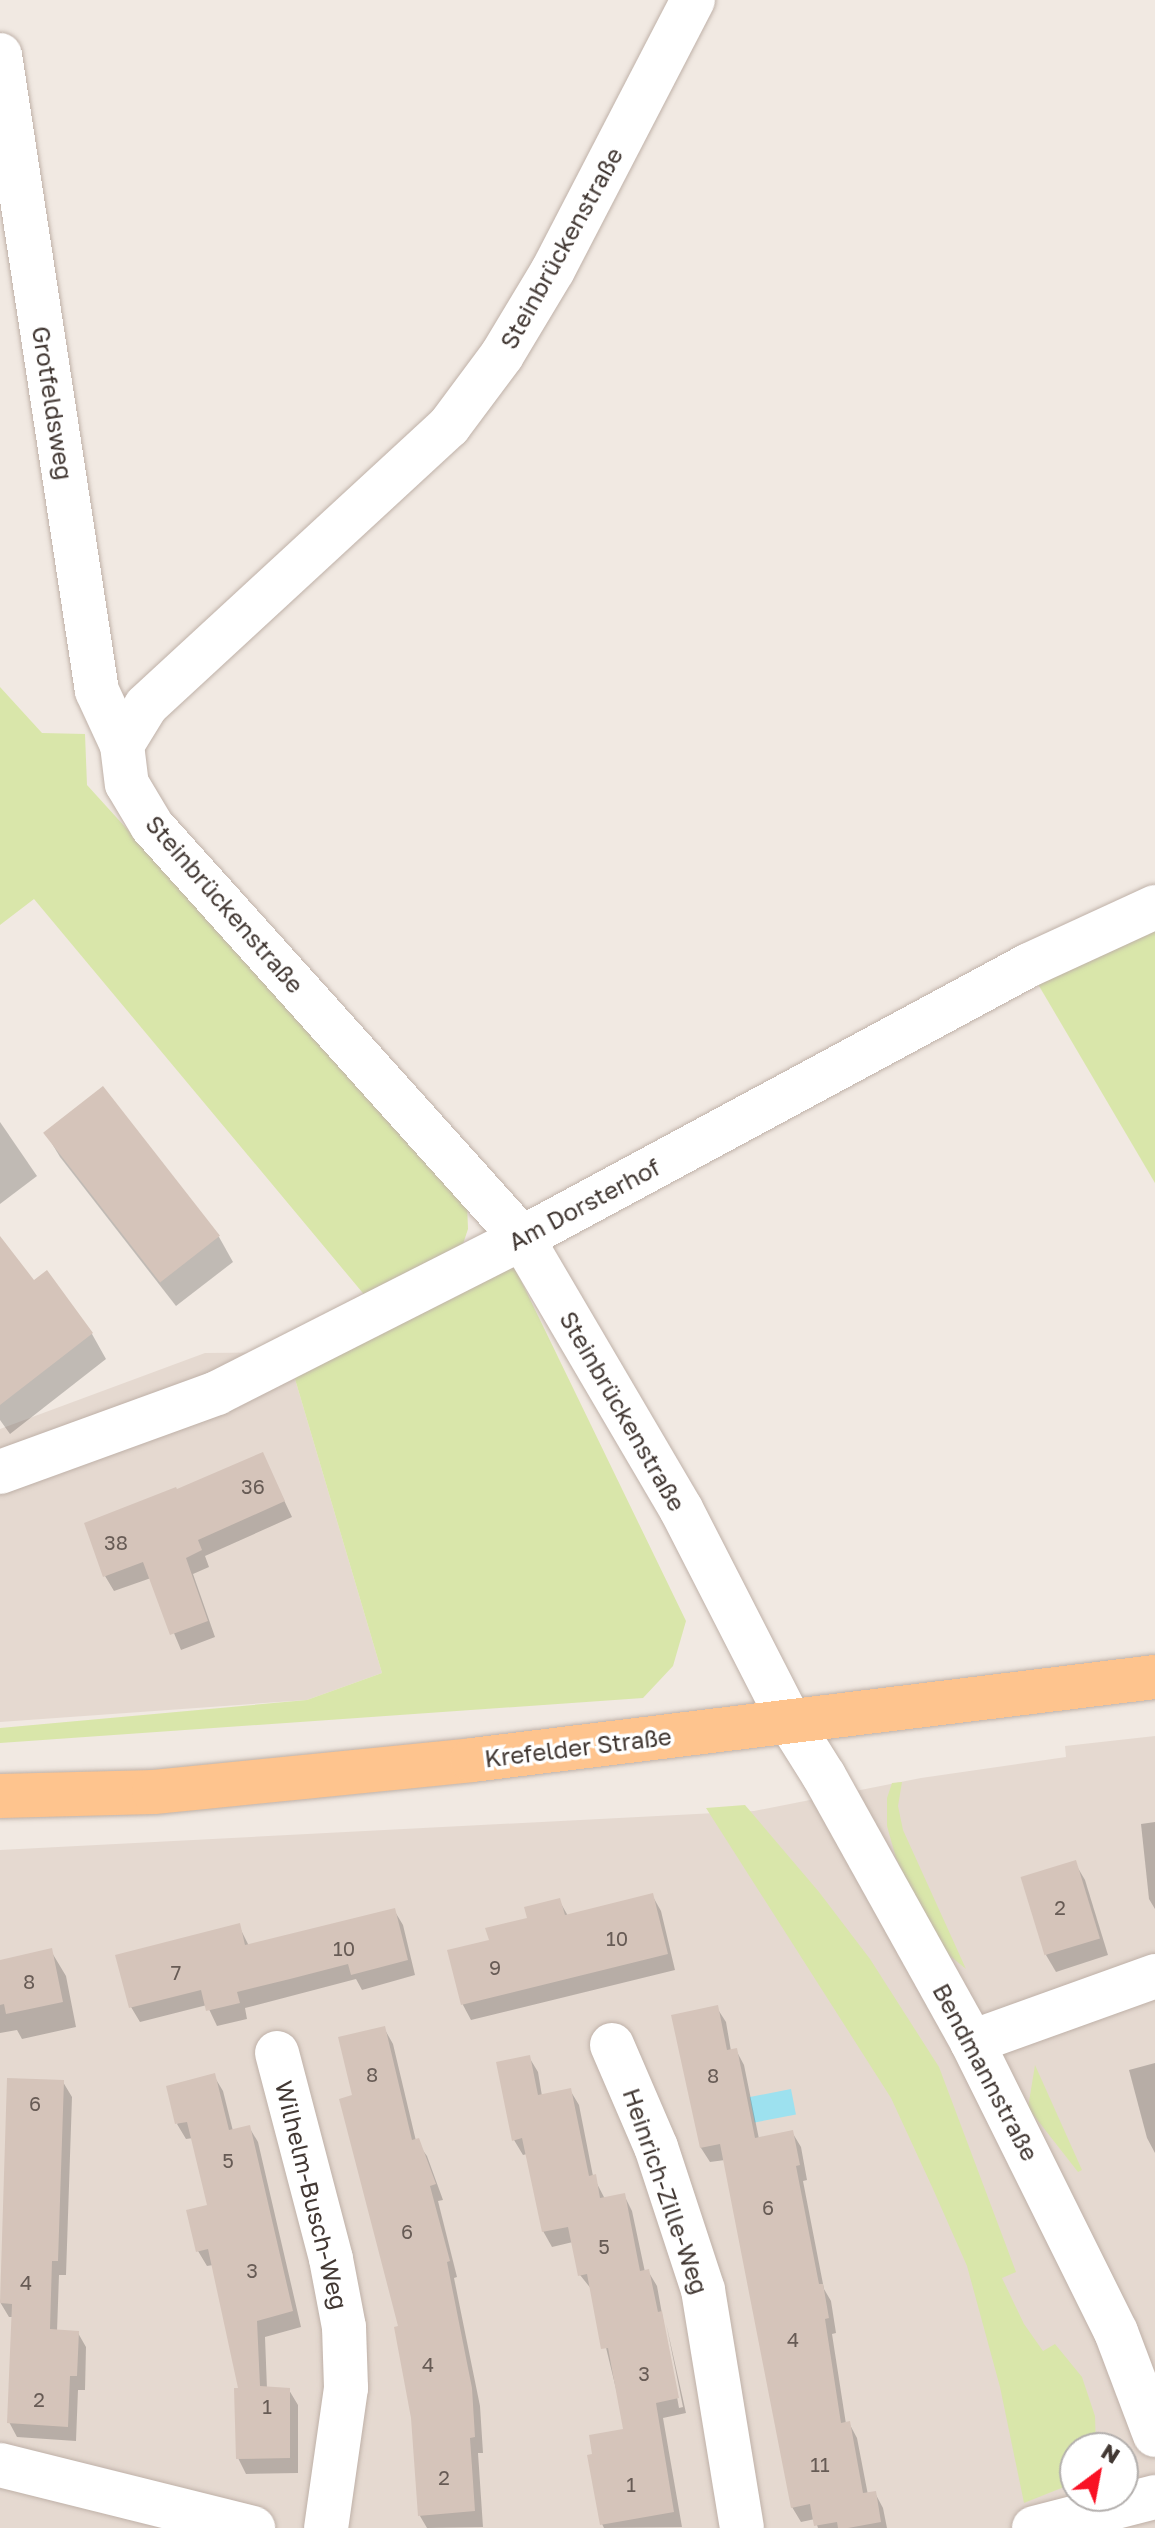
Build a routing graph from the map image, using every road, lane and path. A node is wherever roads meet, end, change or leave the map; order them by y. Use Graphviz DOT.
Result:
graph roads {
  1 [pos="693,0"];
  2 [pos="0,55"];
  3 [pos="122,745"];
  4 [pos="1155,907"];
  5 [pos="522,1238"];
  6 [pos="0,1472"];
  7 [pos="1155,1677"];
  8 [pos="790,1722"];
  9 [pos="0,1796"];
  10 [pos="1155,1976"];
  11 [pos="972,2042"];
  12 [pos="612,2045"];
  13 [pos="277,2053"];
  14 [pos="1155,2435"];
  15 [pos="0,2465"];
  16 [pos="1155,2497"];
  17 [pos="159,2517"];
  18 [pos="253,2528"];
  19 [pos="326,2528"];
  20 [pos="742,2528"];
  21 [pos="1034,2528"];
  1 -- 3 [label="street, Steinbrückenstraße"];
  2 -- 3 [label="street, Grotfeldsweg"];
  3 -- 5 [label="street, Steinbrückenstraße"];
  4 -- 5 [label="street, Am Dorsterhof"];
  5 -- 6 [label="street, Am Dorsterhof"];
  5 -- 8 [label="street, Steinbrückenstraße"];
  7 -- 8 [label="main road, Krefelder Straße"];
  8 -- 9 [label="main road, Krefelder Straße"];
  8 -- 11 [label="street, Bendmannstraße"];
  10 -- 11 [label="street"];
  11 -- 14 [label="street, Bendmannstraße"];
  12 -- 20 [label="street, Heinrich-Zille-Weg"];
  13 -- 19 [label="street, Wilhelm-Busch-Weg"];
  15 -- 17 [label="street"];
  16 -- 21 [label="street"];
  17 -- 18 [label="street"];
}
